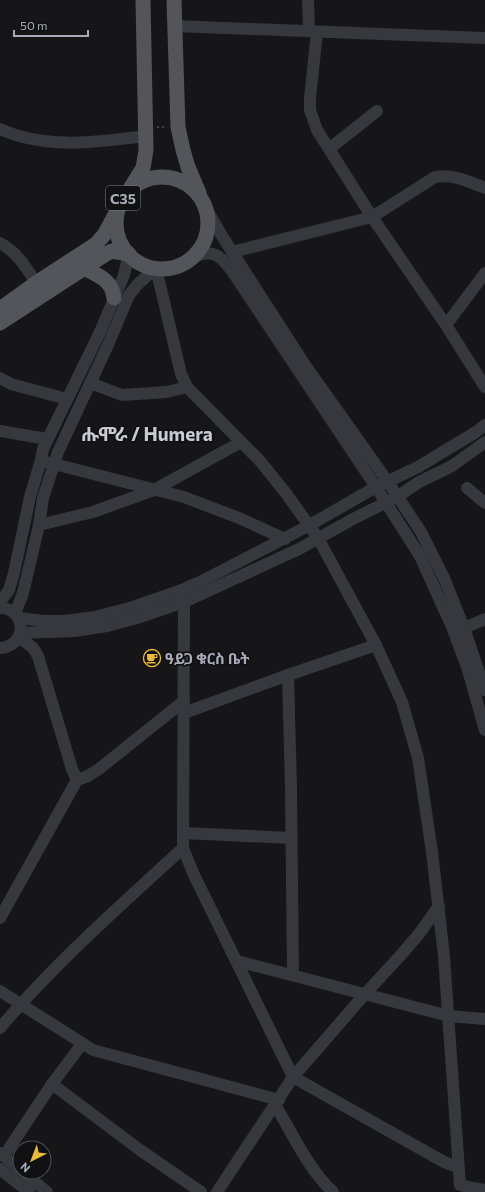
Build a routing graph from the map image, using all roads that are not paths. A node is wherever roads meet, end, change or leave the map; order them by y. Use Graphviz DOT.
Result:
graph roads {
  1 [pos="144,0"];
  2 [pos="174,0"];
  3 [pos="308,0"];
  4 [pos="175,26"];
  5 [pos="313,31"];
  6 [pos="485,38"];
  7 [pos="377,111"];
  8 [pos="0,129"];
  9 [pos="146,131"];
  10 [pos="329,149"];
  11 [pos="485,188"];
  12 [pos="123,200"];
  13 [pos="205,205"];
  14 [pos="372,217"];
  15 [pos="0,243"];
  16 [pos="232,252"];
  17 [pos="129,254"];
  18 [pos="193,257"];
  19 [pos="84,268"];
  20 [pos="156,268"];
  21 [pos="485,273"];
  22 [pos="36,282"];
  23 [pos="114,298"];
  24 [pos="0,309"];
  25 [pos="0,323"];
  26 [pos="446,325"];
  27 [pos="301,367"];
  28 [pos="0,378"];
  29 [pos="90,383"];
  30 [pos="187,386"];
  31 [pos="485,387"];
  32 [pos="67,399"];
  33 [pos="485,425"];
  34 [pos="0,431"];
  35 [pos="47,439"];
  36 [pos="241,442"];
  37 [pos="485,442"];
  38 [pos="41,460"];
  39 [pos="54,465"];
  40 [pos="388,482"];
  41 [pos="376,487"];
  42 [pos="467,488"];
  43 [pos="154,490"];
  44 [pos="391,500"];
  45 [pos="485,504"];
  46 [pos="39,525"];
  47 [pos="308,526"];
  48 [pos="318,538"];
  49 [pos="285,539"];
  50 [pos="181,596"];
  51 [pos="0,602"];
  52 [pos="0,608"];
  53 [pos="17,616"];
  54 [pos="485,619"];
  55 [pos="464,628"];
  56 [pos="20,635"];
  57 [pos="376,645"];
  58 [pos="0,648"];
  59 [pos="288,675"];
  60 [pos="485,690"];
  61 [pos="184,707"];
  62 [pos="483,716"];
  63 [pos="485,730"];
  64 [pos="77,780"];
  65 [pos="183,833"];
  66 [pos="291,838"];
  67 [pos="183,848"];
  68 [pos="438,906"];
  69 [pos="0,918"];
  70 [pos="237,961"];
  71 [pos="293,975"];
  72 [pos="0,991"];
  73 [pos="365,994"];
  74 [pos="20,1004"];
  75 [pos="449,1016"];
  76 [pos="485,1019"];
  77 [pos="0,1028"];
  78 [pos="82,1044"];
  79 [pos="293,1077"];
  80 [pos="52,1084"];
  81 [pos="277,1102"];
  82 [pos="2,1154"];
  83 [pos="12,1163"];
  84 [pos="458,1166"];
  85 [pos="0,1169"];
  86 [pos="33,1180"];
  87 [pos="460,1188"];
  88 [pos="485,1190"];
  89 [pos="29,1192"];
  90 [pos="47,1192"];
  91 [pos="201,1192"];
  92 [pos="218,1192"];
  93 [pos="332,1192"];
  1 -- 9 [label="main road, C35"];
  2 -- 4 [label="main road, C35"];
  3 -- 5 [label="street"];
  4 -- 5 [label="street"];
  4 -- 13 [label="main road, C35"];
  5 -- 6 [label="street"];
  5 -- 10 [label="street"];
  7 -- 10 [label="street"];
  8 -- 9 [label="street"];
  9 -- 12 [label="main road, C35"];
  10 -- 14 [label="street"];
  11 -- 14 [label="street"];
  12 -- 13 [label="main road, C35"];
  12 -- 17 [label="main road, C35"];
  12 -- 22 [label="main road, C35"];
  13 -- 16 [label="street"];
  13 -- 18 [label="main road, C35"];
  14 -- 16 [label="street"];
  14 -- 26 [label="street"];
  15 -- 22 [label="street"];
  16 -- 27 [label="street"];
  17 -- 19 [label="main road, C35"];
  17 -- 20 [label="main road, C35"];
  17 -- 23 [label="street"];
  18 -- 20 [label="main road, C35"];
  18 -- 27 [label="street"];
  19 -- 23 [label="main road"];
  19 -- 25 [label="main road, C35"];
  20 -- 29 [label="street"];
  20 -- 30 [label="street"];
  21 -- 26 [label="street"];
  22 -- 24 [label="main road, C35"];
  23 -- 32 [label="street"];
  26 -- 31 [label="street"];
  27 -- 40 [label="street"];
  27 -- 41 [label="street"];
  28 -- 32 [label="street"];
  29 -- 30 [label="street"];
  29 -- 39 [label="street"];
  30 -- 36 [label="street"];
  32 -- 35 [label="street"];
  33 -- 40 [label="street"];
  34 -- 35 [label="street"];
  35 -- 38 [label="street"];
  36 -- 43 [label="street"];
  36 -- 47 [label="street"];
  37 -- 44 [label="street"];
  38 -- 39 [label="street"];
  38 -- 51 [label="street"];
  39 -- 43 [label="street"];
  39 -- 46 [label="street"];
  40 -- 41 [label="street"];
  40 -- 44 [label="street"];
  41 -- 44 [label="street"];
  41 -- 47 [label="street"];
  42 -- 45 [label="street"];
  43 -- 46 [label="street"];
  43 -- 49 [label="street"];
  44 -- 48 [label="street"];
  44 -- 55 [label="street"];
  44 -- 62 [label="street"];
  46 -- 53 [label="street"];
  47 -- 48 [label="street"];
  47 -- 49 [label="street"];
  48 -- 50 [label="street"];
  48 -- 57 [label="street"];
  49 -- 50 [label="street"];
  50 -- 53 [label="street"];
  50 -- 56 [label="street"];
  50 -- 61 [label="street"];
  52 -- 53 [label="street"];
  53 -- 56 [label="street"];
  54 -- 55 [label="street"];
  55 -- 60 [label="street"];
  56 -- 58 [label="street"];
  56 -- 64 [label="street"];
  57 -- 59 [label="street"];
  57 -- 68 [label="street"];
  59 -- 61 [label="street"];
  59 -- 66 [label="street"];
  61 -- 64 [label="street"];
  61 -- 65 [label="street"];
  62 -- 63 [label="street"];
  64 -- 69 [label="street"];
  65 -- 66 [label="street"];
  65 -- 67 [label="street"];
  66 -- 71 [label="street"];
  67 -- 70 [label="street"];
  67 -- 74 [label="street"];
  68 -- 73 [label="street"];
  68 -- 75 [label="street"];
  70 -- 71 [label="street"];
  70 -- 79 [label="street"];
  71 -- 73 [label="street"];
  72 -- 74 [label="street"];
  73 -- 75 [label="street"];
  73 -- 79 [label="street"];
  74 -- 77 [label="street"];
  74 -- 78 [label="street"];
  75 -- 76 [label="street"];
  75 -- 84 [label="street"];
  78 -- 80 [label="street"];
  78 -- 81 [label="street"];
  79 -- 81 [label="street"];
  79 -- 84 [label="street"];
  80 -- 82 [label="street"];
  80 -- 91 [label="street"];
  81 -- 92 [label="street"];
  81 -- 93 [label="street"];
  82 -- 83 [label="street"];
  84 -- 87 [label="street"];
  85 -- 89 [label="street"];
  86 -- 90 [label="street"];
  87 -- 88 [label="street"];
}
